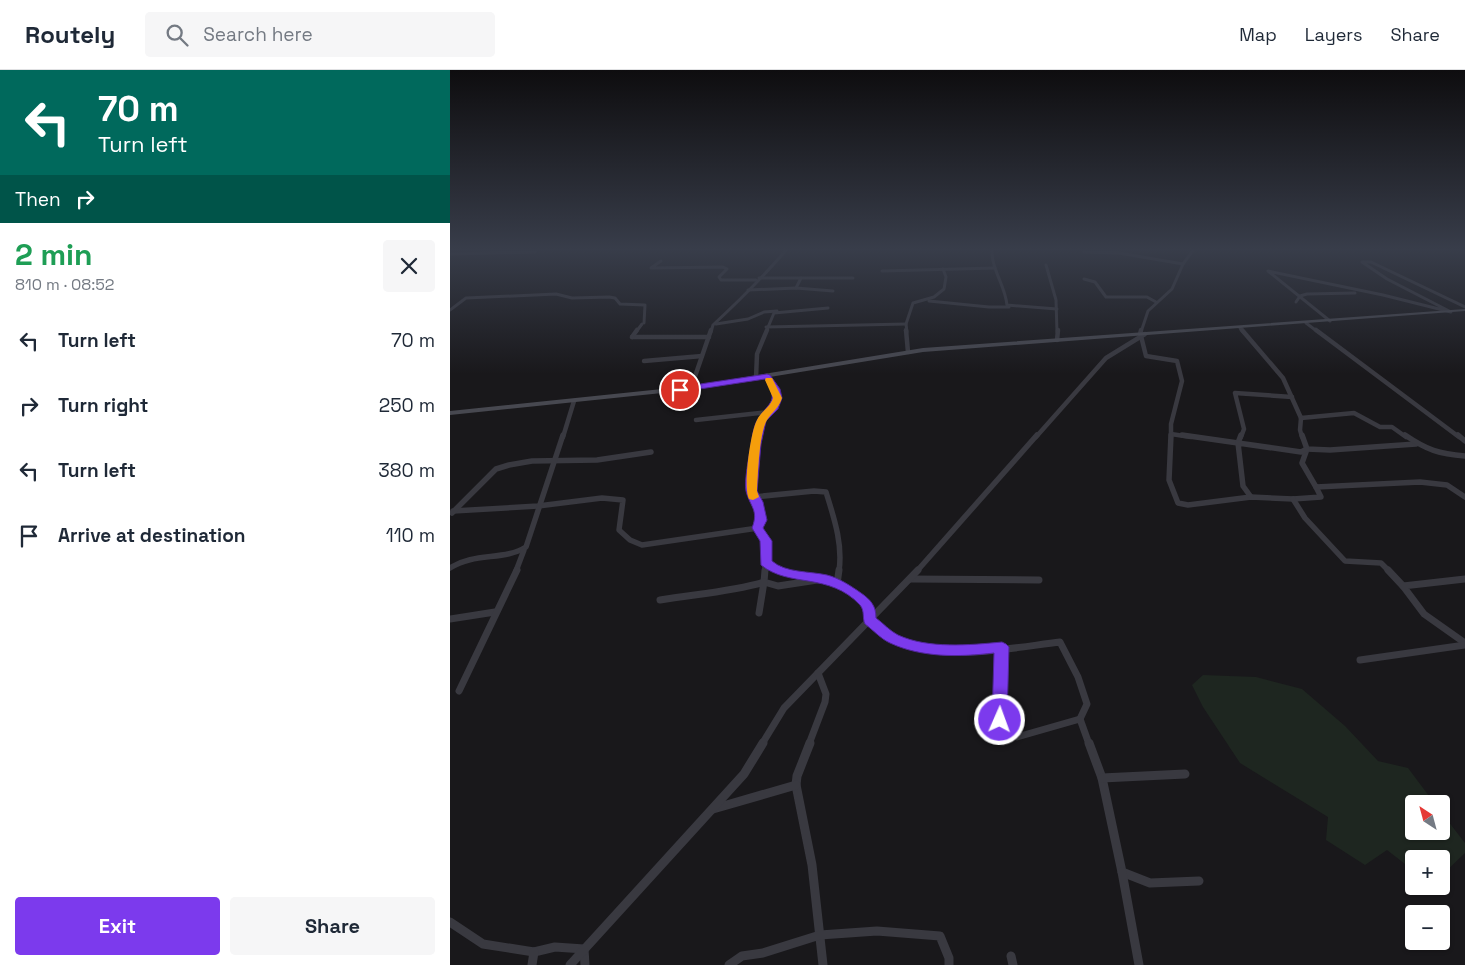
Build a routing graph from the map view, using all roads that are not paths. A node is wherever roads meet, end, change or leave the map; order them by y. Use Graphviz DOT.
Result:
graph roads {
  1 [pos="747,291"];
  2 [pos="942,291"];
  3 [pos="1005,291"];
  4 [pos="1052,291"];
  5 [pos="1101,291"];
  6 [pos="1169,291"];
  7 [pos="1293,291"];
  8 [pos="1359,291"];
  9 [pos="1410,291"];
  10 [pos="1433,291"];
  11 [pos="1369,293"];
  12 [pos="1300,296"];
  13 [pos="922,302"];
  14 [pos="1156,302"];
  15 [pos="1296,302"];
  16 [pos="1465,306"];
  17 [pos="1010,307"];
  18 [pos="828,308"];
  19 [pos="1057,309"];
  20 [pos="450,310"];
  21 [pos="1465,310"];
  22 [pos="776,311"];
  23 [pos="1451,312"];
  24 [pos="1330,321"];
  25 [pos="1306,323"];
  26 [pos="906,324"];
  27 [pos="713,325"];
  28 [pos="766,327"];
  29 [pos="1240,328"];
  30 [pos="1142,335"];
  31 [pos="709,337"];
  32 [pos="1057,340"];
  33 [pos="908,352"];
  34 [pos="702,356"];
  35 [pos="644,361"];
  36 [pos="767,376"];
  37 [pos="756,378"];
  38 [pos="691,388"];
  39 [pos="1292,397"];
  40 [pos="574,401"];
  41 [pos="769,412"];
  42 [pos="450,413"];
  43 [pos="1301,418"];
  44 [pos="696,420"];
  45 [pos="1171,434"];
  46 [pos="1465,442"];
  47 [pos="1238,443"];
  48 [pos="1416,444"];
  49 [pos="1307,449"];
  50 [pos="652,452"];
  51 [pos="1465,456"];
  52 [pos="556,460"];
  53 [pos="1316,487"];
  54 [pos="753,497"];
  55 [pos="1251,497"];
  56 [pos="1465,498"];
  57 [pos="1292,500"];
  58 [pos="538,506"];
  59 [pos="451,513"];
  60 [pos="758,528"];
  61 [pos="524,550"];
  62 [pos="766,562"];
  63 [pos="450,567"];
  64 [pos="826,579"];
  65 [pos="910,579"];
  66 [pos="1039,580"];
  67 [pos="1465,580"];
  68 [pos="764,582"];
  69 [pos="836,584"];
  70 [pos="1403,586"];
  71 [pos="660,600"];
  72 [pos="495,612"];
  73 [pos="759,613"];
  74 [pos="450,619"];
  75 [pos="870,620"];
  76 [pos="1465,644"];
  77 [pos="1002,647"];
  78 [pos="1360,660"];
  79 [pos="818,673"];
  80 [pos="458,691"];
  81 [pos="1080,719"];
  82 [pos="1185,774"];
  83 [pos="1102,778"];
  84 [pos="796,786"];
  85 [pos="711,810"];
  86 [pos="1122,872"];
  87 [pos="1199,881"];
  88 [pos="450,922"];
  89 [pos="820,935"];
  90 [pos="584,949"];
  91 [pos="534,952"];
  92 [pos="532,965"];
  93 [pos="570,965"];
  94 [pos="585,965"];
  95 [pos="728,965"];
  96 [pos="824,965"];
  97 [pos="949,965"];
  98 [pos="1139,965"];
  1 -- 27 [label="street"];
  2 -- 13 [label="street"];
  3 -- 17 [label="street"];
  4 -- 19 [label="street"];
  5 -- 14 [label="street"];
  6 -- 14 [label="street"];
  7 -- 12 [label="street"];
  8 -- 11 [label="street"];
  9 -- 23 [label="street"];
  10 -- 16 [label="street"];
  11 -- 12 [label="street"];
  11 -- 23 [label="street"];
  12 -- 15 [label="street"];
  12 -- 24 [label="street"];
  13 -- 17 [label="street"];
  13 -- 26 [label="street"];
  14 -- 30 [label="street"];
  17 -- 19 [label="street"];
  18 -- 22 [label="street"];
  19 -- 32 [label="street"];
  20 -- 31 [label="street"];
  21 -- 23 [label="main road"];
  22 -- 27 [label="street"];
  22 -- 28 [label="street"];
  23 -- 24 [label="main road"];
  24 -- 25 [label="main road"];
  25 -- 29 [label="main road"];
  25 -- 46 [label="street"];
  26 -- 28 [label="street"];
  26 -- 33 [label="street"];
  27 -- 31 [label="street"];
  28 -- 37 [label="street"];
  29 -- 30 [label="main road"];
  29 -- 39 [label="street"];
  30 -- 32 [label="main road"];
  30 -- 45 [label="street"];
  30 -- 65 [label="street"];
  31 -- 34 [label="street"];
  32 -- 33 [label="main road"];
  33 -- 36 [label="main road"];
  34 -- 35 [label="street"];
  34 -- 38 [label="street"];
  36 -- 37 [label="main road"];
  36 -- 41 [label="street"];
  37 -- 38 [label="main road"];
  38 -- 40 [label="main road"];
  39 -- 43 [label="street"];
  39 -- 47 [label="street"];
  40 -- 42 [label="main road"];
  40 -- 52 [label="street"];
  41 -- 44 [label="street"];
  41 -- 54 [label="street"];
  43 -- 48 [label="street"];
  43 -- 49 [label="street"];
  45 -- 47 [label="street"];
  45 -- 55 [label="street"];
  47 -- 49 [label="street"];
  47 -- 55 [label="street"];
  48 -- 49 [label="street"];
  48 -- 51 [label="street"];
  49 -- 53 [label="street"];
  50 -- 52 [label="street"];
  52 -- 58 [label="street"];
  52 -- 59 [label="street"];
  53 -- 56 [label="street"];
  53 -- 57 [label="street"];
  54 -- 60 [label="street"];
  54 -- 69 [label="street"];
  55 -- 57 [label="street"];
  57 -- 70 [label="street"];
  58 -- 59 [label="street"];
  58 -- 60 [label="street"];
  58 -- 61 [label="street"];
  60 -- 62 [label="street"];
  61 -- 63 [label="street"];
  61 -- 72 [label="street"];
  62 -- 64 [label="street"];
  62 -- 68 [label="street"];
  64 -- 68 [label="street"];
  64 -- 69 [label="street"];
  65 -- 66 [label="street"];
  65 -- 75 [label="street"];
  67 -- 70 [label="street"];
  68 -- 71 [label="street"];
  68 -- 73 [label="street"];
  69 -- 75 [label="street"];
  70 -- 76 [label="street"];
  72 -- 74 [label="street"];
  72 -- 80 [label="street"];
  75 -- 77 [label="street"];
  75 -- 79 [label="street"];
  76 -- 78 [label="street"];
  77 -- 81 [label="street"];
  77 -- 81 [label="street"];
  79 -- 84 [label="street"];
  79 -- 85 [label="street"];
  81 -- 83 [label="street"];
  82 -- 83 [label="street"];
  83 -- 86 [label="street"];
  84 -- 85 [label="street"];
  84 -- 89 [label="street"];
  85 -- 90 [label="street"];
  86 -- 87 [label="street"];
  86 -- 98 [label="street"];
  88 -- 91 [label="street"];
  89 -- 95 [label="street"];
  89 -- 96 [label="street"];
  89 -- 97 [label="street"];
  90 -- 91 [label="street"];
  90 -- 93 [label="street"];
  90 -- 94 [label="street"];
  91 -- 92 [label="street"];
}
